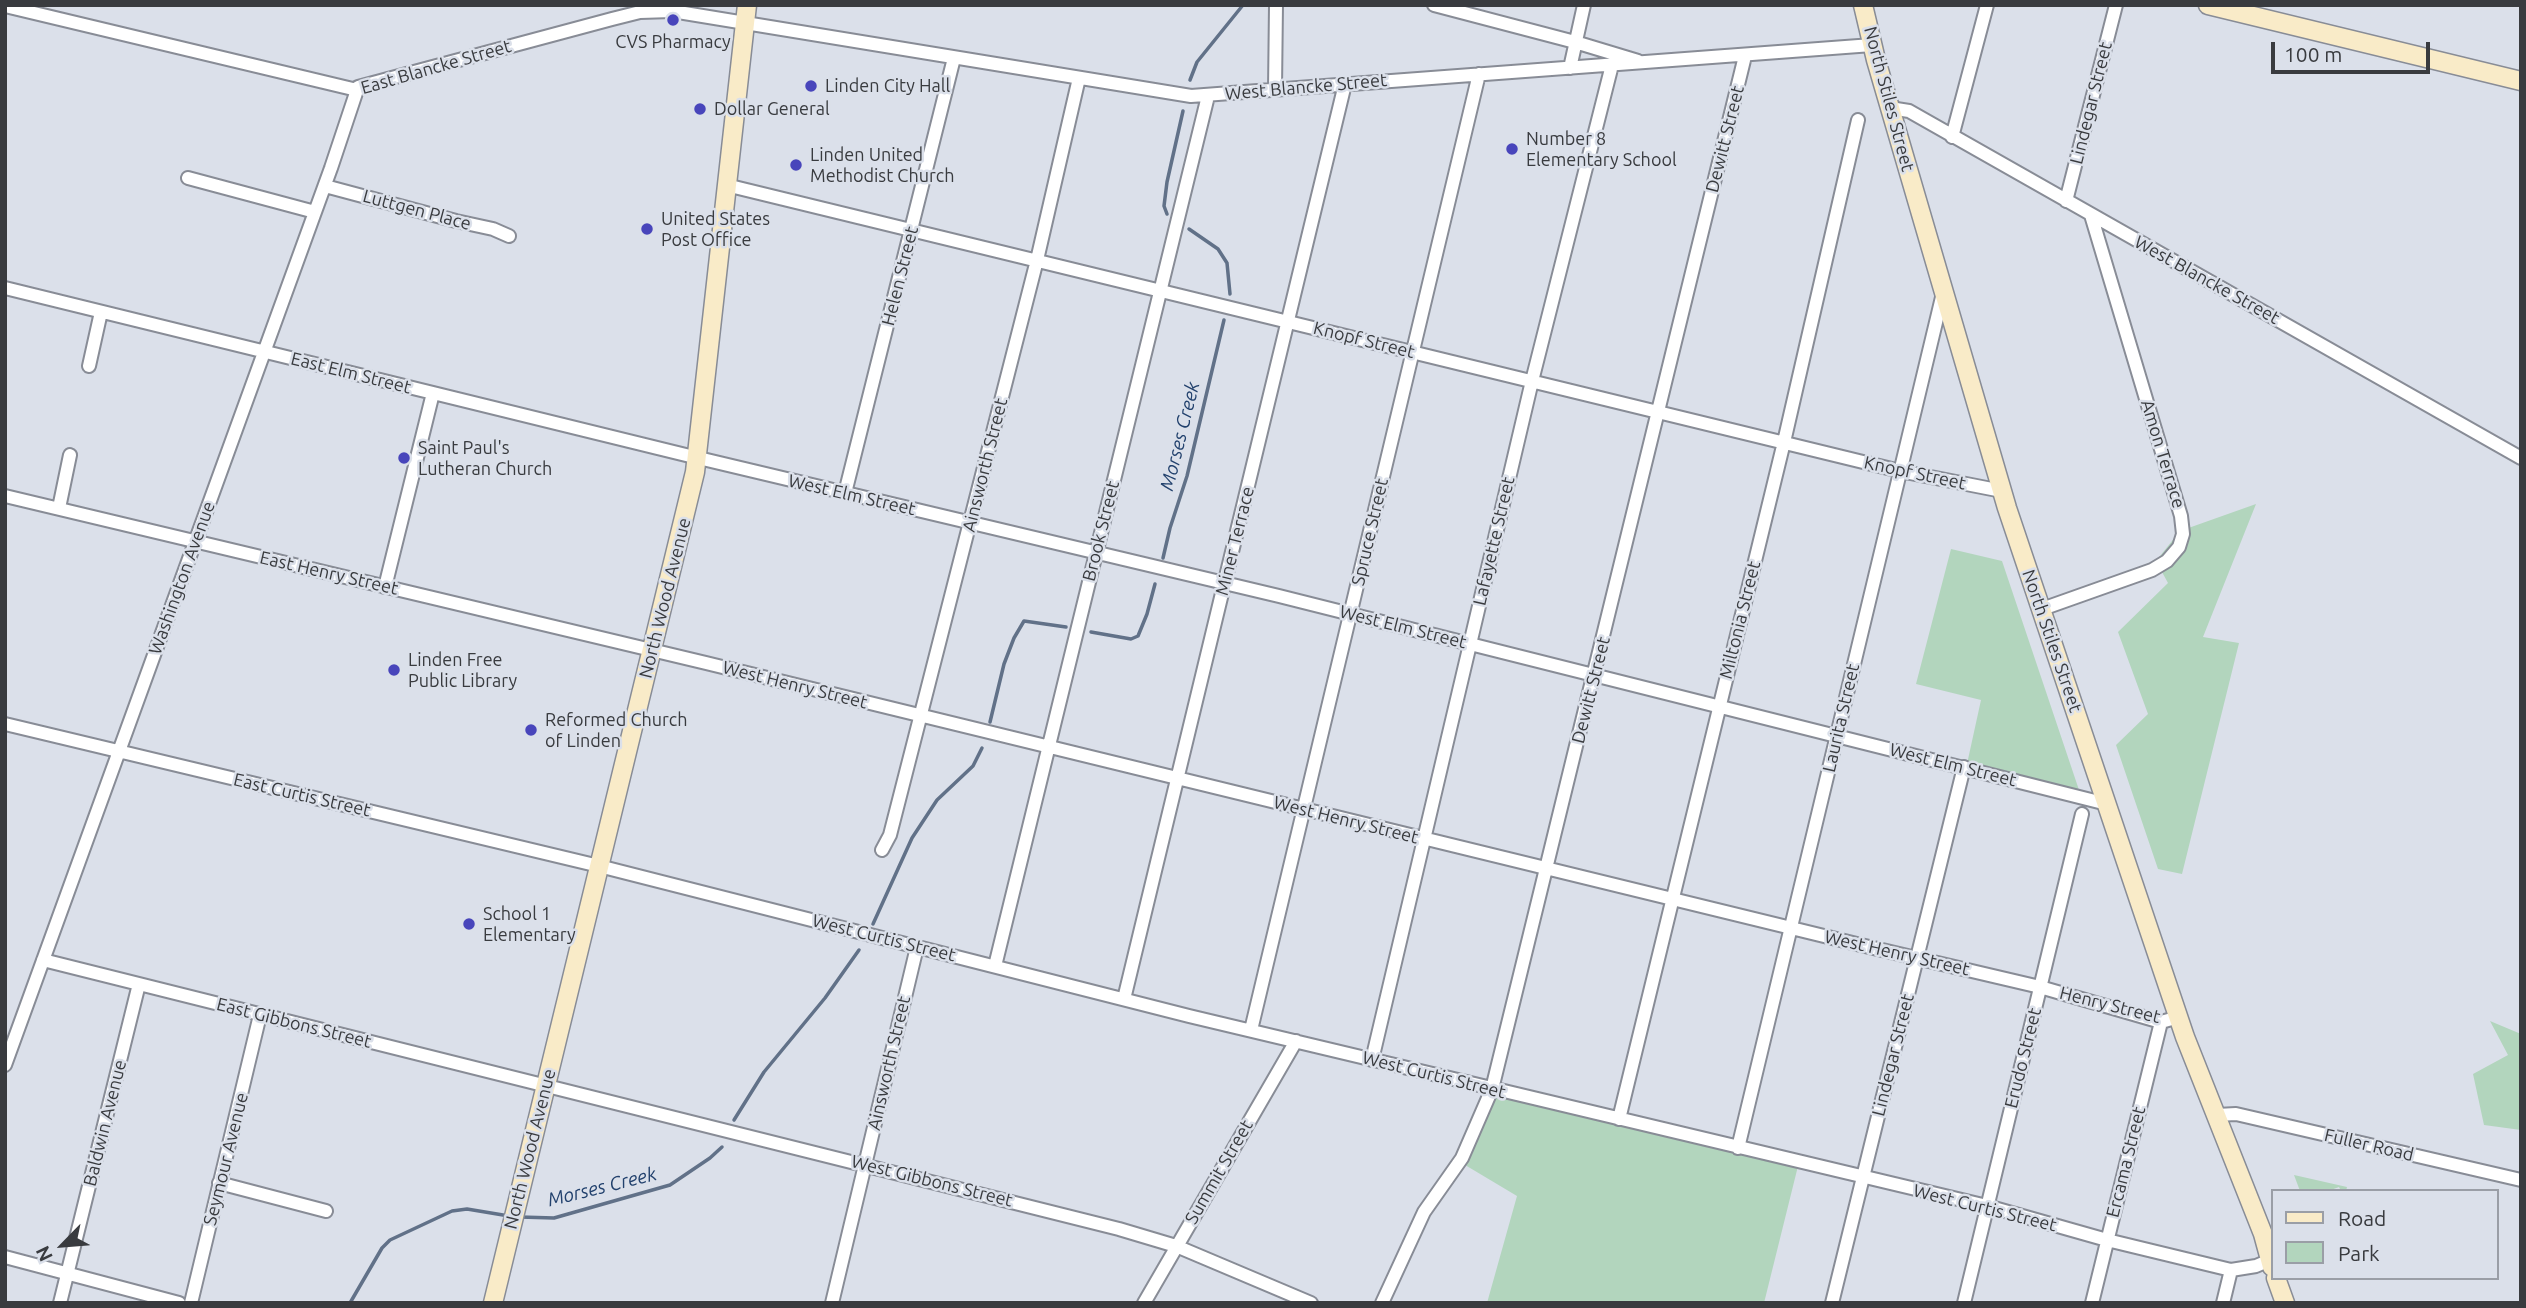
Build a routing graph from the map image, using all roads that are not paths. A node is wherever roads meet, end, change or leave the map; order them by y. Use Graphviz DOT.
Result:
graph roads {
  1 [pos="621,5"];
  2 [pos="1276,5"];
  3 [pos="1434,5"];
  4 [pos="1584,5"];
  5 [pos="1863,5"];
  6 [pos="1987,5"];
  7 [pos="2116,5"];
  8 [pos="2208,5"];
  9 [pos="5,6"];
  10 [pos="667,8"];
  11 [pos="746,14"];
  12 [pos="612,19"];
  13 [pos="1576,42"];
  14 [pos="1872,45"];
  15 [pos="1745,56"];
  16 [pos="954,58"];
  17 [pos="1645,63"];
  18 [pos="1612,65"];
  19 [pos="1570,68"];
  20 [pos="1479,74"];
  21 [pos="1079,78"];
  22 [pos="2521,81"];
  23 [pos="1345,84"];
  24 [pos="1275,89"];
  25 [pos="357,90"];
  26 [pos="1208,96"];
  27 [pos="1891,108"];
  28 [pos="1858,120"];
  29 [pos="1952,136"];
  30 [pos="188,178"];
  31 [pos="726,185"];
  32 [pos="325,186"];
  33 [pos="2066,201"];
  34 [pos="315,212"];
  35 [pos="2091,215"];
  36 [pos="911,229"];
  37 [pos="509,236"];
  38 [pos="1037,260"];
  39 [pos="5,288"];
  40 [pos="1943,289"];
  41 [pos="1160,290"];
  42 [pos="101,312"];
  43 [pos="1288,321"];
  44 [pos="264,351"];
  45 [pos="1412,352"];
  46 [pos="89,366"];
  47 [pos="1532,381"];
  48 [pos="433,393"];
  49 [pos="1659,412"];
  50 [pos="1784,442"];
  51 [pos="70,455"];
  52 [pos="697,458"];
  53 [pos="2521,458"];
  54 [pos="1900,471"];
  55 [pos="2002,491"];
  56 [pos="845,493"];
  57 [pos="5,496"];
  58 [pos="58,508"];
  59 [pos="970,523"];
  60 [pos="195,541"];
  61 [pos="1096,553"];
  62 [pos="1224,583"];
  63 [pos="385,587"];
  64 [pos="2042,609"];
  65 [pos="1350,614"];
  66 [pos="1470,644"];
  67 [pos="652,650"];
  68 [pos="1595,675"];
  69 [pos="1720,706"];
  70 [pos="921,716"];
  71 [pos="5,724"];
  72 [pos="1837,735"];
  73 [pos="1048,747"];
  74 [pos="119,752"];
  75 [pos="1964,767"];
  76 [pos="1178,778"];
  77 [pos="2107,804"];
  78 [pos="1304,809"];
  79 [pos="2082,814"];
  80 [pos="1424,839"];
  81 [pos="882,850"];
  82 [pos="599,866"];
  83 [pos="1547,869"];
  84 [pos="1672,899"];
  85 [pos="1790,928"];
  86 [pos="917,947"];
  87 [pos="1917,958"];
  88 [pos="43,960"];
  89 [pos="995,966"];
  90 [pos="139,984"];
  91 [pos="2040,987"];
  92 [pos="1124,999"];
  93 [pos="260,1014"];
  94 [pos="2179,1017"];
  95 [pos="2161,1022"];
  96 [pos="1251,1030"];
  97 [pos="1296,1041"];
  98 [pos="8,1049"];
  99 [pos="1372,1060"];
  100 [pos="5,1065"];
  101 [pos="545,1087"];
  102 [pos="1492,1089"];
  103 [pos="2217,1115"];
  104 [pos="1619,1119"];
  105 [pos="1738,1148"];
  106 [pos="865,1164"];
  107 [pos="1863,1177"];
  108 [pos="2521,1180"];
  109 [pos="219,1183"];
  110 [pos="1987,1206"];
  111 [pos="326,1211"];
  112 [pos="2107,1240"];
  113 [pos="1177,1246"];
  114 [pos="5,1257"];
  115 [pos="2270,1260"];
  116 [pos="2270,1264"];
  117 [pos="2231,1270"];
  118 [pos="67,1273"];
  119 [pos="2277,1280"];
  120 [pos="495,1302"];
  121 [pos="60,1303"];
  122 [pos="179,1303"];
  123 [pos="191,1303"];
  124 [pos="832,1303"];
  125 [pos="1144,1303"];
  126 [pos="1311,1303"];
  127 [pos="1382,1303"];
  128 [pos="1832,1303"];
  129 [pos="1964,1303"];
  130 [pos="2092,1303"];
  131 [pos="2223,1303"];
  132 [pos="2285,1303"];
  1 -- 12 [label="street"];
  2 -- 24 [label="street"];
  3 -- 13 [label="street"];
  4 -- 13 [label="street"];
  5 -- 14 [label="main road, North Stiles Street"];
  6 -- 29 [label="street"];
  7 -- 33 [label="street, Lindegar Street"];
  8 -- 22 [label="main road"];
  9 -- 25 [label="street, East Blancke Street"];
  10 -- 11 [label="street, East Blancke Street"];
  10 -- 12 [label="street, East Blancke Street"];
  11 -- 16 [label="street, West Blancke Street"];
  11 -- 31 [label="main road, North Wood Avenue"];
  12 -- 25 [label="street, East Blancke Street"];
  13 -- 17 [label="street"];
  13 -- 19 [label="street"];
  14 -- 15 [label="street, West Blancke Street"];
  14 -- 27 [label="main road, North Stiles Street"];
  15 -- 17 [label="street, West Blancke Street"];
  15 -- 49 [label="street, Dewitt Street"];
  16 -- 21 [label="street, West Blancke Street"];
  16 -- 36 [label="street, Helen Street"];
  17 -- 18 [label="street, West Blancke Street"];
  18 -- 19 [label="street, West Blancke Street"];
  18 -- 47 [label="street, Lafayette Street"];
  19 -- 20 [label="street, West Blancke Street"];
  20 -- 23 [label="street, West Blancke Street"];
  20 -- 45 [label="street, Spruce Street"];
  21 -- 26 [label="street, West Blancke Street"];
  21 -- 38 [label="street, Ainsworth Street"];
  23 -- 24 [label="street, West Blancke Street"];
  23 -- 43 [label="street, Miner Terrace"];
  24 -- 26 [label="street, West Blancke Street"];
  25 -- 32 [label="street, Washington Avenue"];
  26 -- 41 [label="street, Brook Street"];
  27 -- 29 [label="street, West Blancke Street"];
  27 -- 40 [label="main road, North Stiles Street"];
  28 -- 50 [label="street, Miltonia Street"];
  29 -- 33 [label="street, West Blancke Street"];
  30 -- 34 [label="street"];
  31 -- 36 [label="street, Knopf Street"];
  31 -- 52 [label="main road, North Wood Avenue"];
  32 -- 34 [label="street, Washington Avenue"];
  32 -- 37 [label="street, Luttgen Place"];
  33 -- 35 [label="street, West Blancke Street"];
  34 -- 44 [label="street, Washington Avenue"];
  35 -- 53 [label="street, West Blancke Street"];
  35 -- 64 [label="street, Amon Terrace"];
  36 -- 38 [label="street, Knopf Street"];
  36 -- 56 [label="street, Helen Street"];
  38 -- 41 [label="street, Knopf Street"];
  38 -- 59 [label="street, Ainsworth Street"];
  39 -- 42 [label="street, East Elm Street"];
  40 -- 54 [label="street, Laurita Street"];
  40 -- 55 [label="main road, North Stiles Street"];
  41 -- 43 [label="street, Knopf Street"];
  41 -- 61 [label="street, Brook Street"];
  42 -- 44 [label="street, East Elm Street"];
  42 -- 46 [label="street"];
  43 -- 45 [label="street, Knopf Street"];
  43 -- 62 [label="street, Miner Terrace"];
  44 -- 48 [label="street, East Elm Street"];
  44 -- 60 [label="street, Washington Avenue"];
  45 -- 47 [label="street, Knopf Street"];
  45 -- 65 [label="street, Spruce Street"];
  47 -- 49 [label="street, Knopf Street"];
  47 -- 66 [label="street, Lafayette Street"];
  48 -- 52 [label="street, East Elm Street"];
  48 -- 63 [label="street"];
  49 -- 50 [label="street, Knopf Street"];
  49 -- 68 [label="street, Dewitt Street"];
  50 -- 54 [label="street, Knopf Street"];
  50 -- 69 [label="street, Miltonia Street"];
  51 -- 58 [label="street"];
  52 -- 56 [label="street, West Elm Street"];
  52 -- 67 [label="main road, North Wood Avenue"];
  54 -- 55 [label="street, Knopf Street"];
  54 -- 72 [label="street, Laurita Street"];
  55 -- 64 [label="main road, North Stiles Street"];
  56 -- 59 [label="street, West Elm Street"];
  57 -- 58 [label="street, East Henry Street"];
  58 -- 60 [label="street, East Henry Street"];
  59 -- 61 [label="street, West Elm Street"];
  59 -- 70 [label="street, Ainsworth Street"];
  60 -- 63 [label="street, East Henry Street"];
  60 -- 74 [label="street, Washington Avenue"];
  61 -- 62 [label="street, West Elm Street"];
  61 -- 73 [label="street, Brook Street"];
  62 -- 65 [label="street, West Elm Street"];
  62 -- 76 [label="street, Miner Terrace"];
  63 -- 67 [label="street, East Henry Street"];
  64 -- 77 [label="main road, North Stiles Street"];
  65 -- 66 [label="street, West Elm Street"];
  65 -- 78 [label="street, Spruce Street"];
  66 -- 68 [label="street, West Elm Street"];
  66 -- 80 [label="street, Lafayette Street"];
  67 -- 70 [label="street, West Henry Street"];
  67 -- 82 [label="main road, North Wood Avenue"];
  68 -- 69 [label="street, West Elm Street"];
  68 -- 83 [label="street, Dewitt Street"];
  69 -- 72 [label="street, West Elm Street"];
  69 -- 84 [label="street, Miltonia Street"];
  70 -- 73 [label="street, West Henry Street"];
  70 -- 81 [label="street, Ainsworth Street"];
  71 -- 74 [label="street, East Curtis Street"];
  72 -- 75 [label="street, West Elm Street"];
  72 -- 85 [label="street, Laurita Street"];
  73 -- 76 [label="street, West Henry Street"];
  73 -- 89 [label="street, Brook Street"];
  74 -- 82 [label="street, East Curtis Street"];
  74 -- 88 [label="street, Washington Avenue"];
  75 -- 77 [label="street, West Elm Street"];
  75 -- 87 [label="street, Lindegar Street"];
  76 -- 78 [label="street, West Henry Street"];
  76 -- 92 [label="street, Miner Terrace"];
  77 -- 94 [label="main road, North Stiles Street"];
  78 -- 80 [label="street, West Henry Street"];
  78 -- 96 [label="street, Spruce Street"];
  79 -- 91 [label="street, Erudo Street"];
  80 -- 83 [label="street, West Henry Street"];
  80 -- 99 [label="street, Lafayette Street"];
  82 -- 86 [label="street, West Curtis Street"];
  82 -- 101 [label="main road, North Wood Avenue"];
  83 -- 84 [label="street, West Henry Street"];
  83 -- 102 [label="street, Dewitt Street"];
  84 -- 85 [label="street, West Henry Street"];
  84 -- 104 [label="street, Miltonia Street"];
  85 -- 87 [label="street, West Henry Street"];
  85 -- 105 [label="street, Laurita Street"];
  86 -- 89 [label="street, West Curtis Street"];
  86 -- 106 [label="street, Ainsworth Street"];
  87 -- 91 [label="street, West Henry Street"];
  87 -- 107 [label="street, Lindegar Street"];
  88 -- 90 [label="street, East Gibbons Street"];
  88 -- 98 [label="street, Washington Avenue"];
  89 -- 92 [label="street, West Curtis Street"];
  90 -- 93 [label="street, East Gibbons Street"];
  90 -- 118 [label="street, Baldwin Avenue"];
  91 -- 95 [label="street, Henry Street"];
  91 -- 110 [label="street, Erudo Street"];
  92 -- 96 [label="street, West Curtis Street"];
  93 -- 101 [label="street, East Gibbons Street"];
  93 -- 109 [label="street, Seymour Avenue"];
  94 -- 95 [label="street, Henry Street"];
  94 -- 103 [label="main road, North Stiles Street"];
  95 -- 112 [label="street, Ercama Street"];
  96 -- 97 [label="street, West Curtis Street"];
  97 -- 99 [label="street, West Curtis Street"];
  97 -- 113 [label="street, Summit Street"];
  98 -- 100 [label="street, Washington Avenue"];
  99 -- 102 [label="street, West Curtis Street"];
  101 -- 106 [label="street, West Gibbons Street"];
  101 -- 120 [label="main road, North Wood Avenue"];
  102 -- 104 [label="street, West Curtis Street"];
  102 -- 127 [label="street, Dewitt Street"];
  103 -- 108 [label="street, Fuller Road"];
  103 -- 115 [label="main road, North Stiles Street"];
  104 -- 105 [label="street, West Curtis Street"];
  105 -- 107 [label="street, West Curtis Street"];
  106 -- 113 [label="street, West Gibbons Street"];
  106 -- 124 [label="street, Ainsworth Street"];
  107 -- 110 [label="street, West Curtis Street"];
  107 -- 128 [label="street, Lindegar Street"];
  109 -- 111 [label="street"];
  109 -- 123 [label="street, Seymour Avenue"];
  110 -- 112 [label="street, West Curtis Street"];
  110 -- 129 [label="street, Erudo Street"];
  112 -- 117 [label="street, West Curtis Street"];
  112 -- 130 [label="street, Ercama Street"];
  113 -- 125 [label="street, Summit Street"];
  113 -- 126 [label="street, West Gibbons Street"];
  114 -- 118 [label="street"];
  116 -- 117 [label="street, West Curtis Street"];
  117 -- 131 [label="street"];
  118 -- 121 [label="street, Baldwin Avenue"];
  118 -- 122 [label="street"];
  119 -- 132 [label="main road"];
}
